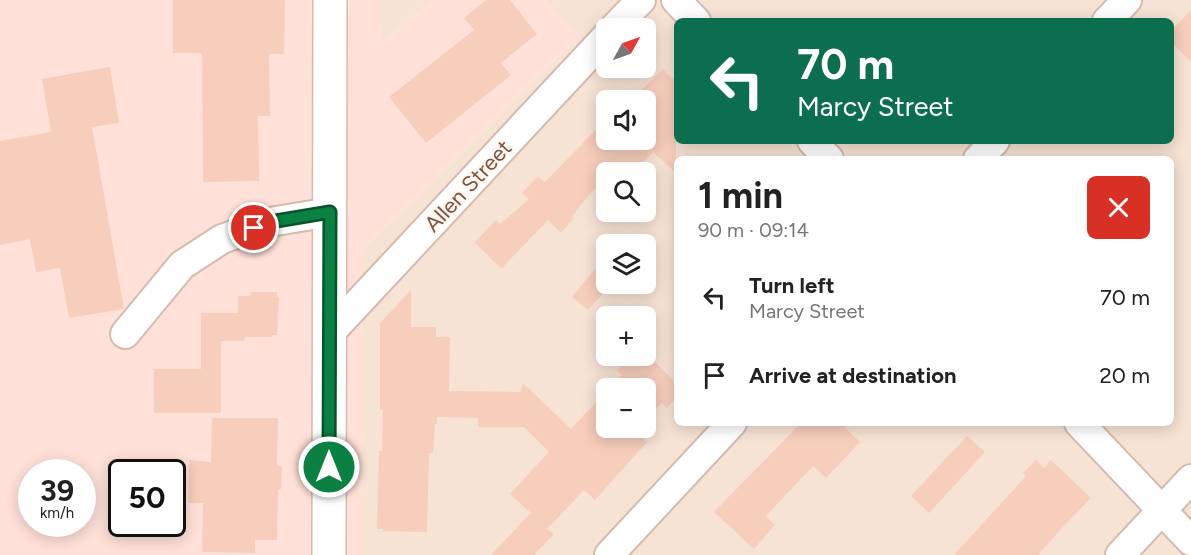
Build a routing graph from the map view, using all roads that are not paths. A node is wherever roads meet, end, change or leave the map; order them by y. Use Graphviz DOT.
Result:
graph roads {
  1 [pos="330,0"];
  2 [pos="640,0"];
  3 [pos="676,0"];
  4 [pos="1127,0"];
  5 [pos="623,18"];
  6 [pos="693,18"];
  7 [pos="1110,18"];
  8 [pos="596,48"];
  9 [pos="815,144"];
  10 [pos="992,144"];
  11 [pos="826,156"];
  12 [pos="981,156"];
  13 [pos="330,212"];
  14 [pos="125,334"];
  15 [pos="329,334"];
  16 [pos="729,426"];
  17 [pos="1082,426"];
  18 [pos="1191,478"];
  19 [pos="1161,510"];
  20 [pos="1191,542"];
  21 [pos="329,555"];
  22 [pos="609,555"];
  23 [pos="1120,555"];
  1 -- 13 [label="main road"];
  2 -- 5 [label="street"];
  3 -- 6 [label="street"];
  4 -- 7 [label="street"];
  8 -- 15 [label="street, Allen Street"];
  9 -- 11 [label="street"];
  10 -- 12 [label="street"];
  13 -- 14 [label="street"];
  13 -- 15 [label="main road"];
  15 -- 21 [label="main road"];
  16 -- 22 [label="street"];
  17 -- 19 [label="street"];
  18 -- 19 [label="street"];
  19 -- 20 [label="street"];
  19 -- 23 [label="street"];
}
